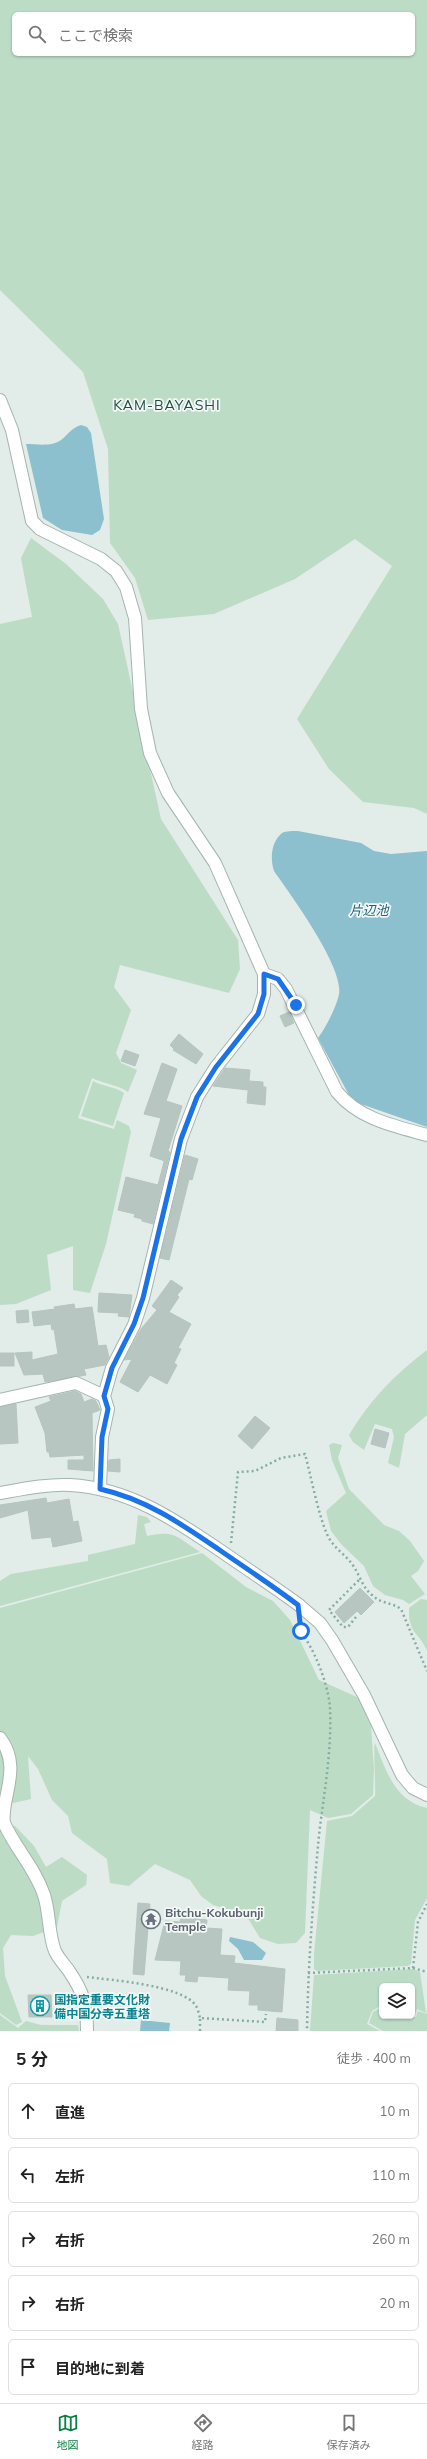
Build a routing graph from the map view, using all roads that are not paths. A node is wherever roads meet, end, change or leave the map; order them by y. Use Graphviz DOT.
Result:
graph roads {
  1 [pos="0,400"];
  2 [pos="264,974"];
  3 [pos="427,1135"];
  4 [pos="104,1396"];
  5 [pos="0,1400"];
  6 [pos="100,1489"];
  7 [pos="0,1493"];
  8 [pos="0,1738"];
  9 [pos="427,1795"];
  10 [pos="87,2031"];
  1 -- 2 [label="street"];
  2 -- 3 [label="street"];
  2 -- 4 [label="street"];
  4 -- 5 [label="street"];
  4 -- 6 [label="street"];
  6 -- 7 [label="street"];
  6 -- 9 [label="street"];
  8 -- 10 [label="street"];
}
